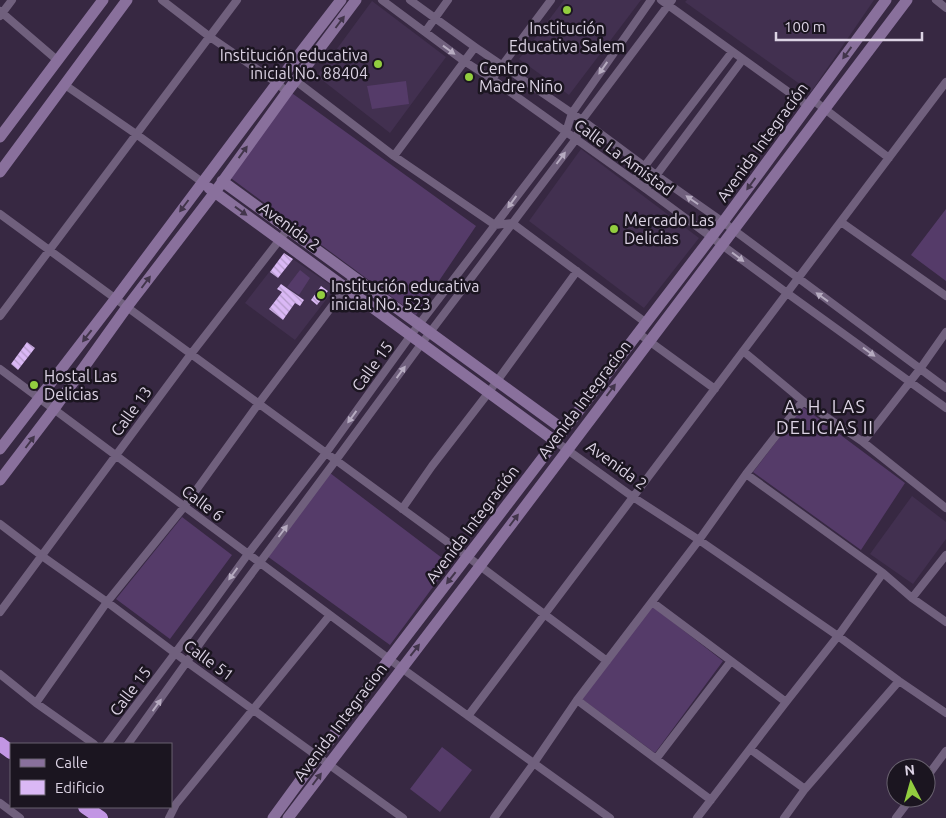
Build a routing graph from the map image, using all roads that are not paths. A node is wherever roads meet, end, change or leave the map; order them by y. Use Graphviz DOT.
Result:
graph roads {
  1 [pos="12,0"];
  2 [pos="102,0"];
  3 [pos="127,0"];
  4 [pos="162,0"];
  5 [pos="237,0"];
  6 [pos="341,0"];
  7 [pos="356,0"];
  8 [pos="382,0"];
  9 [pos="410,0"];
  10 [pos="448,0"];
  11 [pos="551,0"];
  12 [pos="651,0"];
  13 [pos="661,0"];
  14 [pos="886,0"];
  15 [pos="907,0"];
  16 [pos="936,0"];
  17 [pos="670,3"];
  18 [pos="946,8"];
  19 [pos="1,13"];
  20 [pos="435,17"];
  21 [pos="424,32"];
  22 [pos="210,37"];
  23 [pos="475,47"];
  24 [pos="732,52"];
  25 [pos="743,59"];
  26 [pos="57,60"];
  27 [pos="464,60"];
  28 [pos="502,65"];
  29 [pos="492,79"];
  30 [pos="296,82"];
  31 [pos="276,83"];
  32 [pos="65,85"];
  33 [pos="945,85"];
  34 [pos="287,92"];
  35 [pos="810,103"];
  36 [pos="825,108"];
  37 [pos="572,113"];
  38 [pos="582,120"];
  39 [pos="566,132"];
  40 [pos="136,134"];
  41 [pos="0,137"];
  42 [pos="576,139"];
  43 [pos="394,156"];
  44 [pos="889,158"];
  45 [pos="645,166"];
  46 [pos="0,172"];
  47 [pos="656,175"];
  48 [pos="634,180"];
  49 [pos="222,181"];
  50 [pos="202,182"];
  51 [pos="646,189"];
  52 [pos="215,192"];
  53 [pos="0,214"];
  54 [pos="723,222"];
  55 [pos="841,222"];
  56 [pos="512,223"];
  57 [pos="495,226"];
  58 [pos="288,229"];
  59 [pos="733,230"];
  60 [pos="711,237"];
  61 [pos="280,239"];
  62 [pos="721,245"];
  63 [pos="49,250"];
  64 [pos="577,271"];
  65 [pos="354,277"];
  66 [pos="798,279"];
  67 [pos="345,287"];
  68 [pos="787,293"];
  69 [pos="946,296"];
  70 [pos="116,298"];
  71 [pos="127,307"];
  72 [pos="0,316"];
  73 [pos="646,322"];
  74 [pos="419,324"];
  75 [pos="430,332"];
  76 [pos="946,332"];
  77 [pos="638,333"];
  78 [pos="411,335"];
  79 [pos="648,341"];
  80 [pos="422,343"];
  81 [pos="743,351"];
  82 [pos="191,354"];
  83 [pos="0,369"];
  84 [pos="920,369"];
  85 [pos="497,381"];
  86 [pos="910,382"];
  87 [pos="946,388"];
  88 [pos="715,389"];
  89 [pos="489,392"];
  90 [pos="39,398"];
  91 [pos="803,401"];
  92 [pos="259,403"];
  93 [pos="946,408"];
  94 [pos="54,410"];
  95 [pos="564,430"];
  96 [pos="555,440"];
  97 [pos="862,442"];
  98 [pos="0,449"];
  99 [pos="567,449"];
  100 [pos="326,453"];
  101 [pos="116,456"];
  102 [pos="336,460"];
  103 [pos="746,474"];
  104 [pos="0,480"];
  105 [pos="633,497"];
  106 [pos="184,506"];
  107 [pos="946,508"];
  108 [pos="402,509"];
  109 [pos="0,524"];
  110 [pos="699,540"];
  111 [pos="248,554"];
  112 [pos="946,555"];
  113 [pos="42,556"];
  114 [pos="468,556"];
  115 [pos="260,563"];
  116 [pos="480,566"];
  117 [pos="883,572"];
  118 [pos="912,598"];
  119 [pos="107,602"];
  120 [pos="652,602"];
  121 [pos="0,612"];
  122 [pos="546,614"];
  123 [pos="330,615"];
  124 [pos="946,622"];
  125 [pos="838,636"];
  126 [pos="175,653"];
  127 [pos="389,659"];
  128 [pos="607,661"];
  129 [pos="731,661"];
  130 [pos="187,662"];
  131 [pos="401,668"];
  132 [pos="0,674"];
  133 [pos="899,681"];
  134 [pos="577,700"];
  135 [pos="786,702"];
  136 [pos="36,703"];
  137 [pos="254,710"];
  138 [pos="946,713"];
  139 [pos="468,716"];
  140 [pos="93,743"];
  141 [pos="108,743"];
  142 [pos="129,743"];
  143 [pos="750,749"];
  144 [pos="946,751"];
  145 [pos="318,757"];
  146 [pos="656,759"];
  147 [pos="534,763"];
  148 [pos="328,764"];
  149 [pos="936,764"];
  150 [pos="805,790"];
  151 [pos="710,800"];
  152 [pos="0,803"];
  153 [pos="174,803"];
  154 [pos="86,808"];
  155 [pos="19,818"];
  156 [pos="101,818"];
  157 [pos="169,818"];
  158 [pos="273,818"];
  159 [pos="288,818"];
  160 [pos="403,818"];
  161 [pos="494,818"];
  162 [pos="610,818"];
  163 [pos="697,818"];
  164 [pos="784,818"];
  1 -- 19 [label="street"];
  2 -- 26 [label="main road"];
  3 -- 32 [label="main road"];
  4 -- 22 [label="street"];
  5 -- 22 [label="street"];
  6 -- 31 [label="main road"];
  30 -- 7 [label="main road, one-way"];
  8 -- 21 [label="street, Calle La Amistad"];
  9 -- 20 [label="street, Calle La Amistad"];
  10 -- 20 [label="street"];
  11 -- 28 [label="street"];
  12 -- 37 [label="street, Calle 15, one-way"];
  13 -- 17 [label="street"];
  14 -- 35 [label="main road, Avenida Integración, one-way"];
  15 -- 36 [label="main road, Avenida Integracion"];
  16 -- 18 [label="street"];
  17 -- 24 [label="street"];
  17 -- 38 [label="street"];
  19 -- 26 [label="street"];
  20 -- 21 [label="street"];
  20 -- 23 [label="street, Calle La Amistad"];
  21 -- 27 [label="street, Calle La Amistad, one-way"];
  22 -- 31 [label="street"];
  22 -- 40 [label="street"];
  23 -- 27 [label="street"];
  23 -- 28 [label="street, Calle La Amistad"];
  24 -- 25 [label="street"];
  24 -- 45 [label="street"];
  25 -- 35 [label="street"];
  25 -- 47 [label="street"];
  26 -- 41 [label="main road"];
  27 -- 29 [label="street, Calle La Amistad"];
  27 -- 43 [label="street"];
  28 -- 29 [label="street"];
  28 -- 37 [label="street, Calle La Amistad"];
  29 -- 39 [label="street, Calle La Amistad"];
  30 -- 34 [label="main road"];
  30 -- 43 [label="street"];
  31 -- 34 [label="street"];
  31 -- 50 [label="main road"];
  32 -- 40 [label="street"];
  32 -- 46 [label="main road"];
  33 -- 44 [label="street"];
  49 -- 34 [label="main road, one-way"];
  35 -- 36 [label="street"];
  35 -- 54 [label="main road, Avenida Integración, one-way"];
  36 -- 44 [label="street"];
  36 -- 59 [label="main road, Avenida Integracion"];
  37 -- 38 [label="street, Calle La Amistad"];
  37 -- 39 [label="street, Calle 15"];
  38 -- 42 [label="street"];
  38 -- 45 [label="street, Calle La Amistad"];
  39 -- 42 [label="street, Calle La Amistad"];
  39 -- 57 [label="street, Calle 15, one-way"];
  40 -- 50 [label="street"];
  40 -- 63 [label="street"];
  42 -- 48 [label="street, Calle La Amistad"];
  56 -- 42 [label="street, one-way"];
  43 -- 57 [label="street"];
  44 -- 55 [label="street"];
  45 -- 47 [label="street, Calle La Amistad"];
  45 -- 48 [label="street"];
  47 -- 51 [label="street"];
  54 -- 47 [label="street, Calle La Amistad, one-way"];
  48 -- 51 [label="street, Calle La Amistad"];
  49 -- 52 [label="main road"];
  49 -- 58 [label="main road, Avenida 2"];
  50 -- 52 [label="main road, Avenida 2"];
  50 -- 70 [label="main road, one-way"];
  51 -- 60 [label="street, Calle La Amistad"];
  52 -- 61 [label="main road, Avenida 2, one-way"];
  71 -- 52 [label="main road, one-way"];
  53 -- 63 [label="street"];
  54 -- 59 [label="street, Calle La Amistad"];
  54 -- 60 [label="main road, Avenida Integración"];
  55 -- 66 [label="street"];
  55 -- 69 [label="street"];
  56 -- 57 [label="street"];
  56 -- 64 [label="street"];
  56 -- 75 [label="street"];
  57 -- 74 [label="street, Calle 15"];
  58 -- 61 [label="street, Calle 13"];
  58 -- 65 [label="main road, Avenida 2"];
  59 -- 62 [label="main road, Avenida Integracion"];
  59 -- 66 [label="street, Calle La Amistad"];
  60 -- 62 [label="street, Calle La Amistad"];
  60 -- 73 [label="main road, Avenida Integración"];
  61 -- 67 [label="main road, Avenida 2"];
  61 -- 82 [label="street, Calle 13"];
  62 -- 68 [label="street, Calle La Amistad, one-way"];
  62 -- 79 [label="main road, Avenida Integracion"];
  63 -- 70 [label="street"];
  63 -- 72 [label="street"];
  64 -- 73 [label="street"];
  64 -- 85 [label="street"];
  65 -- 67 [label="street"];
  65 -- 74 [label="main road, Avenida 2"];
  66 -- 68 [label="street"];
  84 -- 66 [label="street, Calle La Amistad, one-way"];
  67 -- 78 [label="main road, Avenida 2"];
  67 -- 92 [label="street"];
  68 -- 81 [label="street"];
  68 -- 86 [label="street, Calle La Amistad, one-way"];
  70 -- 71 [label="street"];
  70 -- 90 [label="main road, one-way"];
  71 -- 82 [label="street"];
  71 -- 94 [label="main road"];
  73 -- 77 [label="main road, Avenida Integración"];
  74 -- 75 [label="main road, Avenida 2"];
  74 -- 78 [label="street, Calle 15"];
  75 -- 80 [label="street"];
  75 -- 85 [label="main road, Avenida 2"];
  76 -- 84 [label="street"];
  77 -- 79 [label="street"];
  77 -- 95 [label="main road, Avenida Integración"];
  78 -- 80 [label="main road, Avenida 2"];
  78 -- 100 [label="street, Calle 15, one-way"];
  79 -- 88 [label="street"];
  99 -- 79 [label="main road, Avenida Integracion, one-way"];
  80 -- 89 [label="main road, Avenida 2"];
  102 -- 80 [label="street, one-way"];
  81 -- 88 [label="street"];
  81 -- 91 [label="street"];
  82 -- 92 [label="street"];
  82 -- 101 [label="street, Calle 13"];
  83 -- 90 [label="street, Calle 6"];
  84 -- 86 [label="street"];
  84 -- 87 [label="street, Calle La Amistad"];
  85 -- 89 [label="street"];
  85 -- 95 [label="main road, Avenida 2"];
  86 -- 93 [label="street, Calle La Amistad"];
  86 -- 97 [label="street"];
  88 -- 105 [label="street"];
  89 -- 96 [label="main road, Avenida 2"];
  89 -- 108 [label="street"];
  90 -- 94 [label="street, Calle 6"];
  90 -- 98 [label="main road"];
  91 -- 97 [label="street"];
  91 -- 103 [label="street"];
  92 -- 100 [label="street"];
  92 -- 106 [label="street"];
  94 -- 101 [label="street, Calle 6"];
  104 -- 94 [label="main road, one-way"];
  95 -- 96 [label="main road, Avenida Integración"];
  96 -- 99 [label="street, Avenida 2"];
  96 -- 114 [label="main road, Avenida Integración"];
  97 -- 107 [label="street"];
  99 -- 105 [label="street, Avenida 2"];
  116 -- 99 [label="main road, Avenida Integracion, one-way"];
  100 -- 102 [label="street"];
  100 -- 111 [label="street, Calle 15"];
  101 -- 106 [label="street, Calle 6"];
  101 -- 113 [label="street, Calle 13"];
  102 -- 108 [label="street"];
  115 -- 102 [label="street, one-way"];
  103 -- 110 [label="street"];
  103 -- 117 [label="street"];
  105 -- 110 [label="street, Avenida 2"];
  105 -- 122 [label="street"];
  106 -- 111 [label="street, Calle 6"];
  106 -- 119 [label="street"];
  108 -- 114 [label="street"];
  109 -- 113 [label="street, Calle 51"];
  110 -- 120 [label="street"];
  110 -- 125 [label="street, Avenida 2"];
  111 -- 115 [label="street, Calle 6"];
  111 -- 126 [label="street, Calle 15, one-way"];
  112 -- 118 [label="street"];
  113 -- 119 [label="street, Calle 51"];
  113 -- 121 [label="street, Calle 13"];
  114 -- 116 [label="street"];
  114 -- 127 [label="main road, Avenida Integración, one-way"];
  115 -- 123 [label="street, Calle 6"];
  115 -- 130 [label="street"];
  116 -- 122 [label="street"];
  131 -- 116 [label="main road, Avenida Integracion, one-way"];
  117 -- 118 [label="street"];
  117 -- 125 [label="street"];
  118 -- 124 [label="street"];
  119 -- 126 [label="street, Calle 51"];
  119 -- 136 [label="street"];
  120 -- 128 [label="street"];
  120 -- 129 [label="street"];
  122 -- 128 [label="street"];
  122 -- 139 [label="street"];
  123 -- 127 [label="street, Calle 6"];
  123 -- 137 [label="street"];
  125 -- 133 [label="street, Avenida 2"];
  125 -- 135 [label="street"];
  126 -- 130 [label="street, Calle 51"];
  126 -- 141 [label="street, Calle 15"];
  127 -- 131 [label="street, Calle 6"];
  127 -- 145 [label="main road, Avenida Integración"];
  128 -- 134 [label="street"];
  129 -- 135 [label="street"];
  129 -- 146 [label="street"];
  130 -- 137 [label="street, Calle 51"];
  142 -- 130 [label="street, one-way"];
  131 -- 139 [label="street, Calle 6"];
  131 -- 148 [label="main road, Avenida Integracion"];
  132 -- 136 [label="street"];
  133 -- 138 [label="street, Avenida 2"];
  133 -- 150 [label="street"];
  134 -- 146 [label="street"];
  134 -- 147 [label="street"];
  135 -- 143 [label="street"];
  136 -- 140 [label="street"];
  137 -- 145 [label="street, Calle 51"];
  137 -- 153 [label="street"];
  139 -- 147 [label="street, Calle 6"];
  143 -- 150 [label="street"];
  143 -- 151 [label="street"];
  144 -- 149 [label="street"];
  145 -- 148 [label="street, Calle 51"];
  145 -- 158 [label="main road, Avenida Integración"];
  146 -- 151 [label="street"];
  147 -- 161 [label="street"];
  147 -- 162 [label="street, Calle 6"];
  159 -- 148 [label="main road, Avenida Integracion, one-way"];
  148 -- 160 [label="street, Calle 51"];
  150 -- 164 [label="street"];
  151 -- 163 [label="street"];
  152 -- 155 [label="street"];
  153 -- 157 [label="street"];
  154 -- 156 [label="highway"];
}
